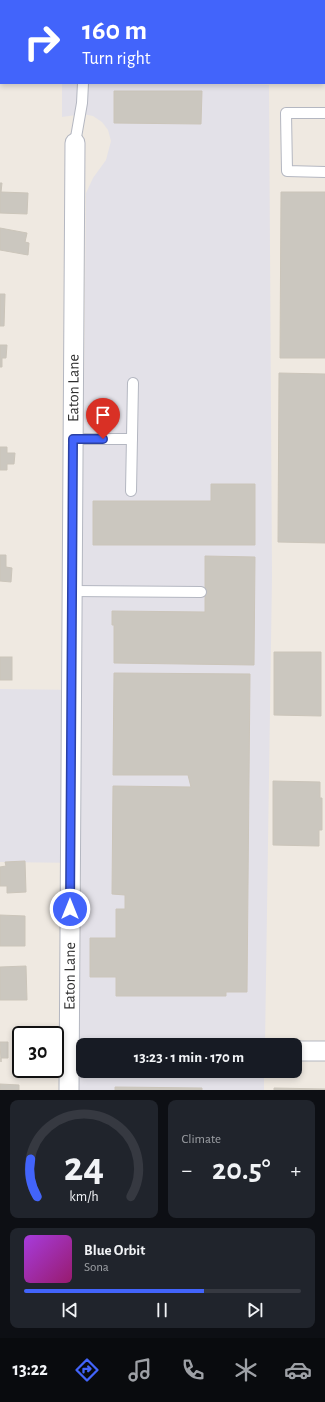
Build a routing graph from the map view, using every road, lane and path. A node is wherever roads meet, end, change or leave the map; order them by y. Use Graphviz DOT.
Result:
graph roads {
  1 [pos="83,84"];
  2 [pos="325,114"];
  3 [pos="75,143"];
  4 [pos="325,172"];
  5 [pos="133,383"];
  6 [pos="73,439"];
  7 [pos="132,439"];
  8 [pos="132,491"];
  9 [pos="72,592"];
  10 [pos="201,592"];
  11 [pos="325,1050"];
  12 [pos="302,1051"];
  13 [pos="76,1052"];
  14 [pos="69,1090"];
  1 -- 3 [label="lane"];
  2 -- 4 [label="lane"];
  3 -- 6 [label="street, Eaton Lane"];
  5 -- 7 [label="lane"];
  6 -- 7 [label="lane"];
  6 -- 9 [label="street, Eaton Lane"];
  7 -- 8 [label="lane"];
  9 -- 10 [label="lane"];
  9 -- 13 [label="street, Eaton Lane"];
  11 -- 12 [label="street"];
  13 -- 14 [label="street, Eaton Lane"];
}
